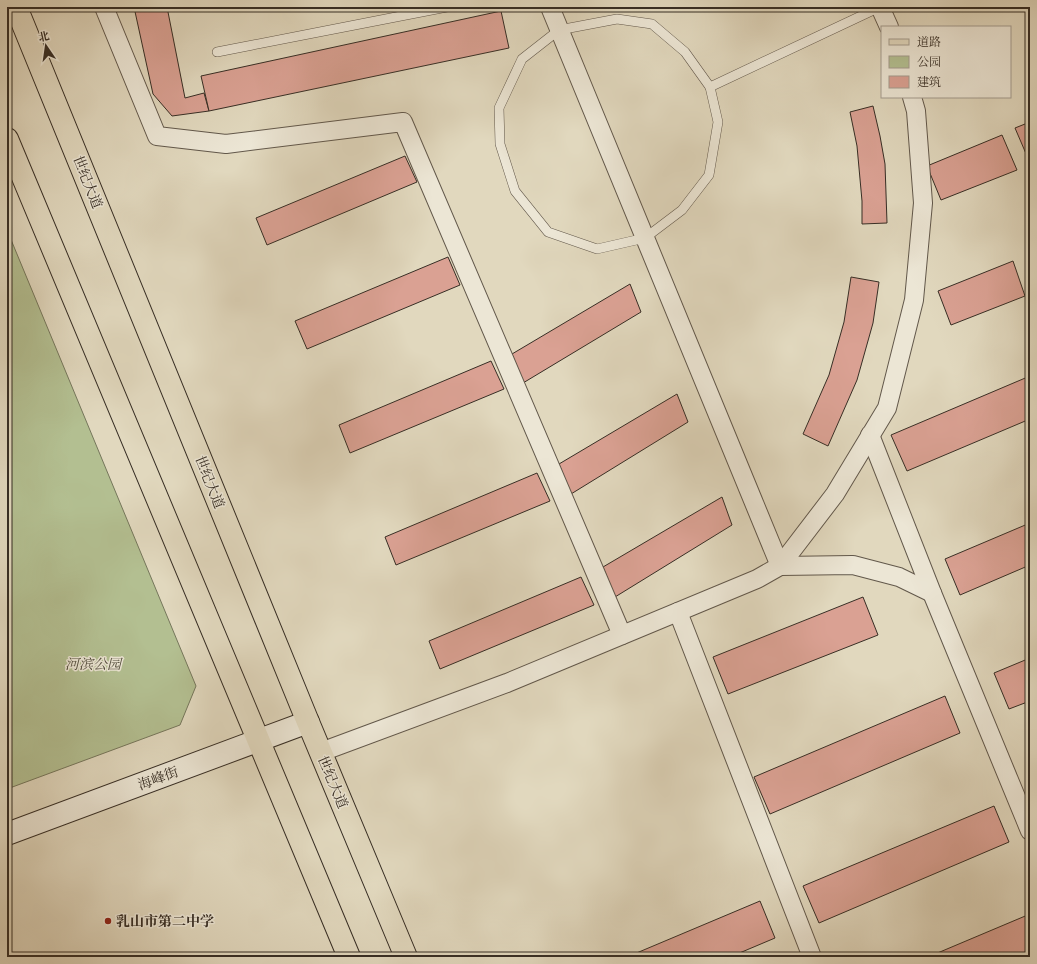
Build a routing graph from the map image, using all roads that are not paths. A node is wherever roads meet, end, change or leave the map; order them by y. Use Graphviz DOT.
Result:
graph roads {
  1 [pos="16,7"];
  2 [pos="104,7"];
  3 [pos="447,7"];
  4 [pos="550,7"];
  5 [pos="880,7"];
  6 [pos="889,26"];
  7 [pos="559,30"];
  8 [pos="217,52"];
  9 [pos="710,87"];
  10 [pos="912,98"];
  11 [pos="7,139"];
  12 [pos="645,238"];
  13 [pos="870,435"];
  14 [pos="780,566"];
  15 [pos="932,593"];
  16 [pos="678,612"];
  17 [pos="622,635"];
  18 [pos="308,722"];
  19 [pos="258,741"];
  20 [pos="321,752"];
  21 [pos="1030,831"];
  22 [pos="7,834"];
  23 [pos="349,957"];
  24 [pos="406,957"];
  25 [pos="812,957"];
  1 -- 18 [label="main road, 世纪大道"];
  2 -- 17 [label="street"];
  3 -- 8 [label="lane"];
  4 -- 7 [label="street"];
  5 -- 6 [label="street"];
  5 -- 9 [label="lane"];
  7 -- 9 [label="lane"];
  7 -- 12 [label="street"];
  7 -- 12 [label="lane"];
  9 -- 12 [label="lane"];
  10 -- 13 [label="street"];
  11 -- 19 [label="main road"];
  12 -- 14 [label="street"];
  13 -- 14 [label="street"];
  13 -- 15 [label="street"];
  14 -- 15 [label="street"];
  14 -- 16 [label="street"];
  15 -- 21 [label="street"];
  16 -- 17 [label="street"];
  16 -- 25 [label="street"];
  17 -- 20 [label="street"];
  18 -- 19 [label="street, 海峰街"];
  18 -- 20 [label="main road, 世纪大道"];
  19 -- 22 [label="street, 海峰街"];
  19 -- 23 [label="main road"];
  20 -- 24 [label="main road, 世纪大道"];
}
